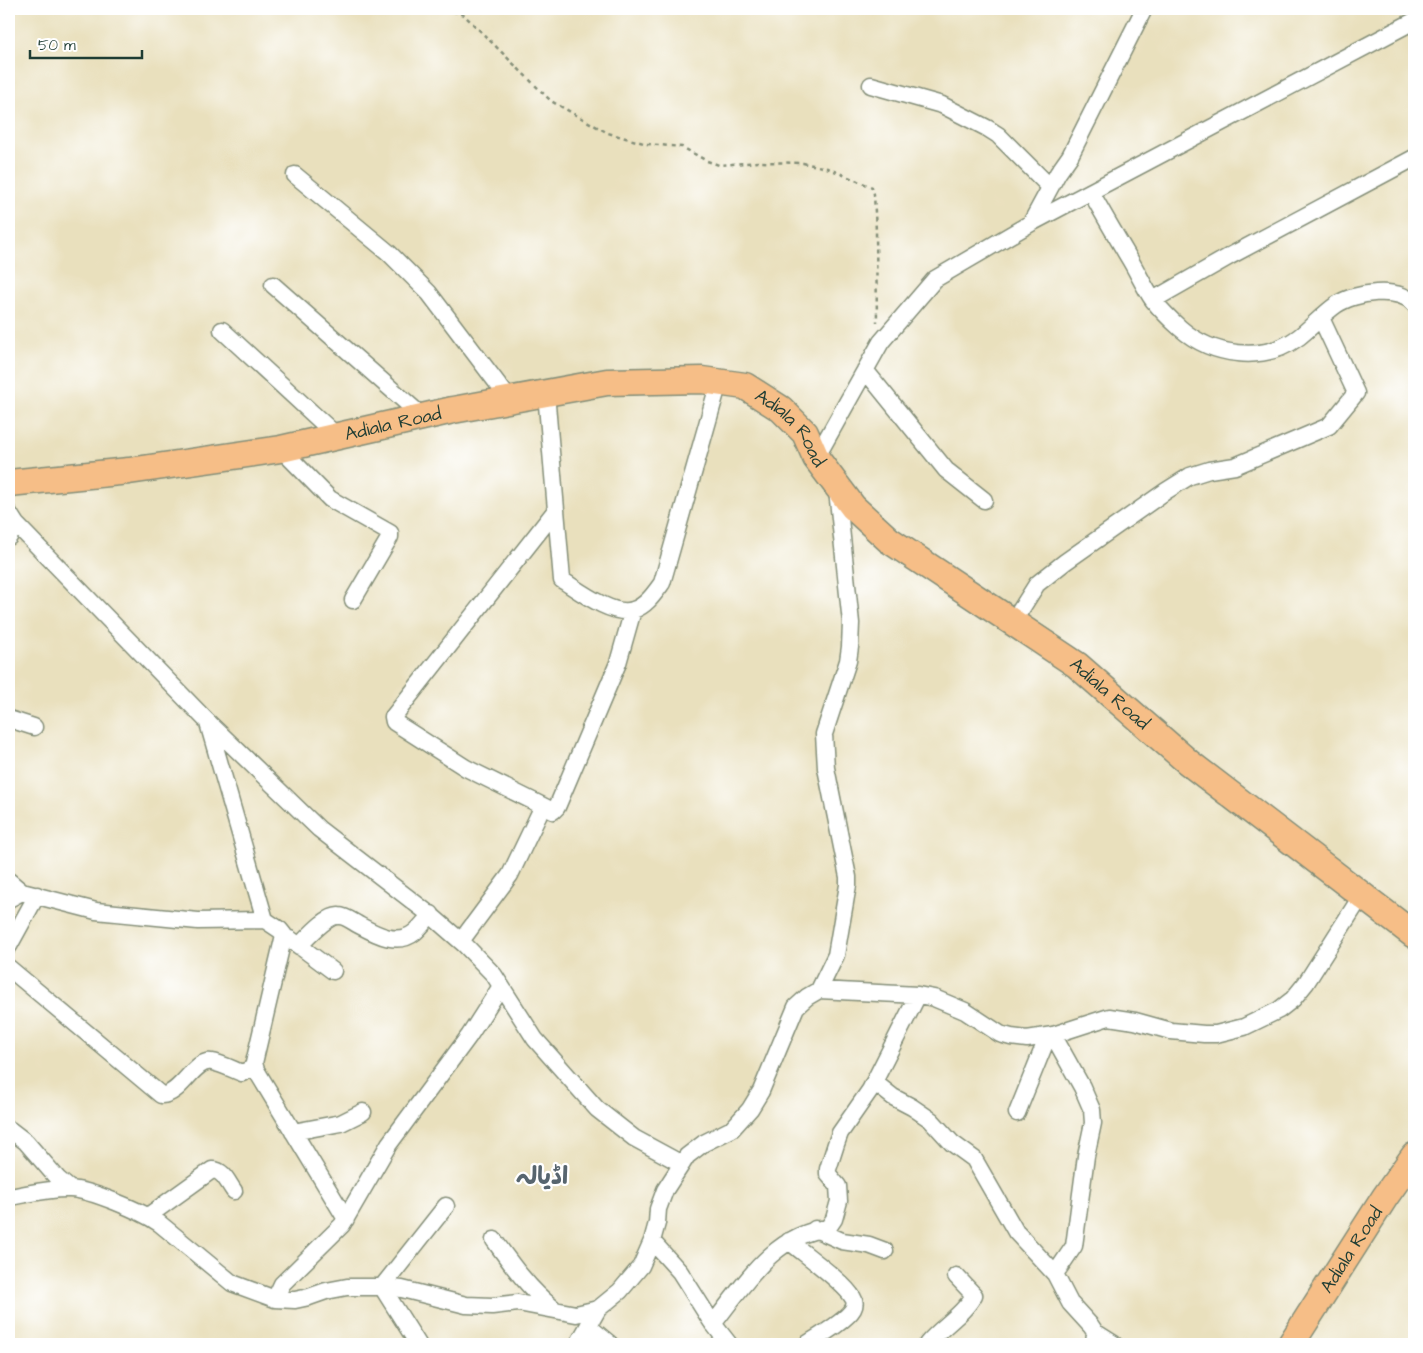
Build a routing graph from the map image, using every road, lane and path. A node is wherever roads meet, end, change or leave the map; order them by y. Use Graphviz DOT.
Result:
graph roads {
  1 [pos="445,9"];
  2 [pos="1144,9"];
  3 [pos="1414,21"];
  4 [pos="871,85"];
  5 [pos="1414,158"];
  6 [pos="295,175"];
  7 [pos="1050,187"];
  8 [pos="1090,192"];
  9 [pos="1031,223"];
  10 [pos="273,285"];
  11 [pos="1154,300"];
  12 [pos="1414,304"];
  13 [pos="1321,318"];
  14 [pos="222,330"];
  15 [pos="881,342"];
  16 [pos="865,370"];
  17 [pos="719,382"];
  18 [pos="546,393"];
  19 [pos="510,400"];
  20 [pos="423,417"];
  21 [pos="338,437"];
  22 [pos="281,449"];
  23 [pos="816,458"];
  24 [pos="9,483"];
  25 [pos="836,485"];
  26 [pos="984,500"];
  27 [pos="556,510"];
  28 [pos="11,525"];
  29 [pos="353,600"];
  30 [pos="633,610"];
  31 [pos="1013,622"];
  32 [pos="9,719"];
  33 [pos="207,721"];
  34 [pos="34,727"];
  35 [pos="543,806"];
  36 [pos="9,881"];
  37 [pos="1362,895"];
  38 [pos="23,896"];
  39 [pos="430,914"];
  40 [pos="265,920"];
  41 [pos="284,935"];
  42 [pos="1414,935"];
  43 [pos="461,941"];
  44 [pos="9,946"];
  45 [pos="299,946"];
  46 [pos="9,968"];
  47 [pos="333,971"];
  48 [pos="501,986"];
  49 [pos="819,990"];
  50 [pos="918,995"];
  51 [pos="1051,1035"];
  52 [pos="255,1067"];
  53 [pos="874,1082"];
  54 [pos="364,1112"];
  55 [pos="1017,1113"];
  56 [pos="9,1129"];
  57 [pos="293,1132"];
  58 [pos="1414,1156"];
  59 [pos="682,1164"];
  60 [pos="70,1189"];
  61 [pos="234,1192"];
  62 [pos="9,1197"];
  63 [pos="446,1206"];
  64 [pos="148,1216"];
  65 [pos="346,1219"];
  66 [pos="815,1230"];
  67 [pos="494,1240"];
  68 [pos="652,1241"];
  69 [pos="789,1241"];
  70 [pos="885,1251"];
  71 [pos="1055,1274"];
  72 [pos="956,1276"];
  73 [pos="382,1287"];
  74 [pos="274,1298"];
  75 [pos="598,1309"];
  76 [pos="556,1310"];
  77 [pos="713,1324"];
  78 [pos="588,1326"];
  79 [pos="1094,1338"];
  80 [pos="418,1344"];
  81 [pos="578,1344"];
  82 [pos="610,1344"];
  83 [pos="729,1344"];
  84 [pos="807,1344"];
  85 [pos="927,1344"];
  86 [pos="1114,1344"];
  87 [pos="1291,1344"];
  1 -- 15 [label="path"];
  2 -- 7 [label="street"];
  3 -- 8 [label="street"];
  4 -- 7 [label="street"];
  5 -- 11 [label="street"];
  6 -- 19 [label="street"];
  7 -- 9 [label="street"];
  8 -- 9 [label="street"];
  8 -- 11 [label="street"];
  9 -- 15 [label="street"];
  10 -- 20 [label="street"];
  11 -- 13 [label="street"];
  12 -- 13 [label="street"];
  13 -- 31 [label="street"];
  14 -- 21 [label="street"];
  15 -- 16 [label="street"];
  16 -- 23 [label="street"];
  16 -- 26 [label="street"];
  17 -- 18 [label="main road, Adiala Road"];
  17 -- 23 [label="main road, Adiala Road"];
  17 -- 30 [label="street"];
  18 -- 19 [label="main road, Adiala Road"];
  18 -- 27 [label="street"];
  19 -- 20 [label="main road, Adiala Road"];
  20 -- 21 [label="main road, Adiala Road"];
  21 -- 22 [label="main road, Adiala Road"];
  22 -- 24 [label="main road, Adiala Road"];
  22 -- 29 [label="street"];
  23 -- 25 [label="main road, Adiala Road"];
  25 -- 31 [label="main road, Adiala Road"];
  25 -- 49 [label="street"];
  27 -- 30 [label="street"];
  27 -- 35 [label="street"];
  28 -- 33 [label="street"];
  30 -- 35 [label="street"];
  31 -- 37 [label="main road, Adiala Road"];
  32 -- 34 [label="street"];
  33 -- 39 [label="street"];
  33 -- 40 [label="street"];
  35 -- 43 [label="street"];
  36 -- 38 [label="street"];
  37 -- 42 [label="main road, Adiala Road"];
  37 -- 51 [label="street"];
  38 -- 40 [label="street"];
  38 -- 44 [label="street"];
  39 -- 43 [label="street"];
  39 -- 45 [label="street"];
  40 -- 41 [label="street"];
  41 -- 45 [label="street"];
  41 -- 52 [label="street"];
  43 -- 48 [label="street"];
  45 -- 47 [label="street"];
  46 -- 52 [label="street"];
  48 -- 59 [label="street"];
  48 -- 65 [label="street"];
  49 -- 50 [label="street"];
  49 -- 59 [label="street"];
  50 -- 51 [label="street"];
  50 -- 53 [label="street"];
  51 -- 55 [label="street"];
  51 -- 71 [label="street"];
  52 -- 57 [label="street"];
  53 -- 66 [label="street"];
  53 -- 71 [label="street"];
  54 -- 57 [label="street"];
  56 -- 60 [label="street"];
  57 -- 65 [label="street"];
  58 -- 87 [label="main road, Adiala Road"];
  59 -- 68 [label="street"];
  60 -- 62 [label="street"];
  60 -- 64 [label="street"];
  61 -- 64 [label="street"];
  63 -- 73 [label="street"];
  64 -- 74 [label="street"];
  65 -- 74 [label="street"];
  66 -- 69 [label="street"];
  66 -- 70 [label="street"];
  67 -- 76 [label="street"];
  68 -- 75 [label="street"];
  68 -- 77 [label="street"];
  69 -- 77 [label="street"];
  69 -- 84 [label="street"];
  71 -- 79 [label="street"];
  72 -- 85 [label="street"];
  73 -- 74 [label="street"];
  73 -- 76 [label="street"];
  73 -- 80 [label="street"];
  75 -- 76 [label="street"];
  75 -- 78 [label="street"];
  77 -- 83 [label="street"];
  78 -- 81 [label="street"];
  78 -- 82 [label="street"];
  79 -- 86 [label="street"];
}
